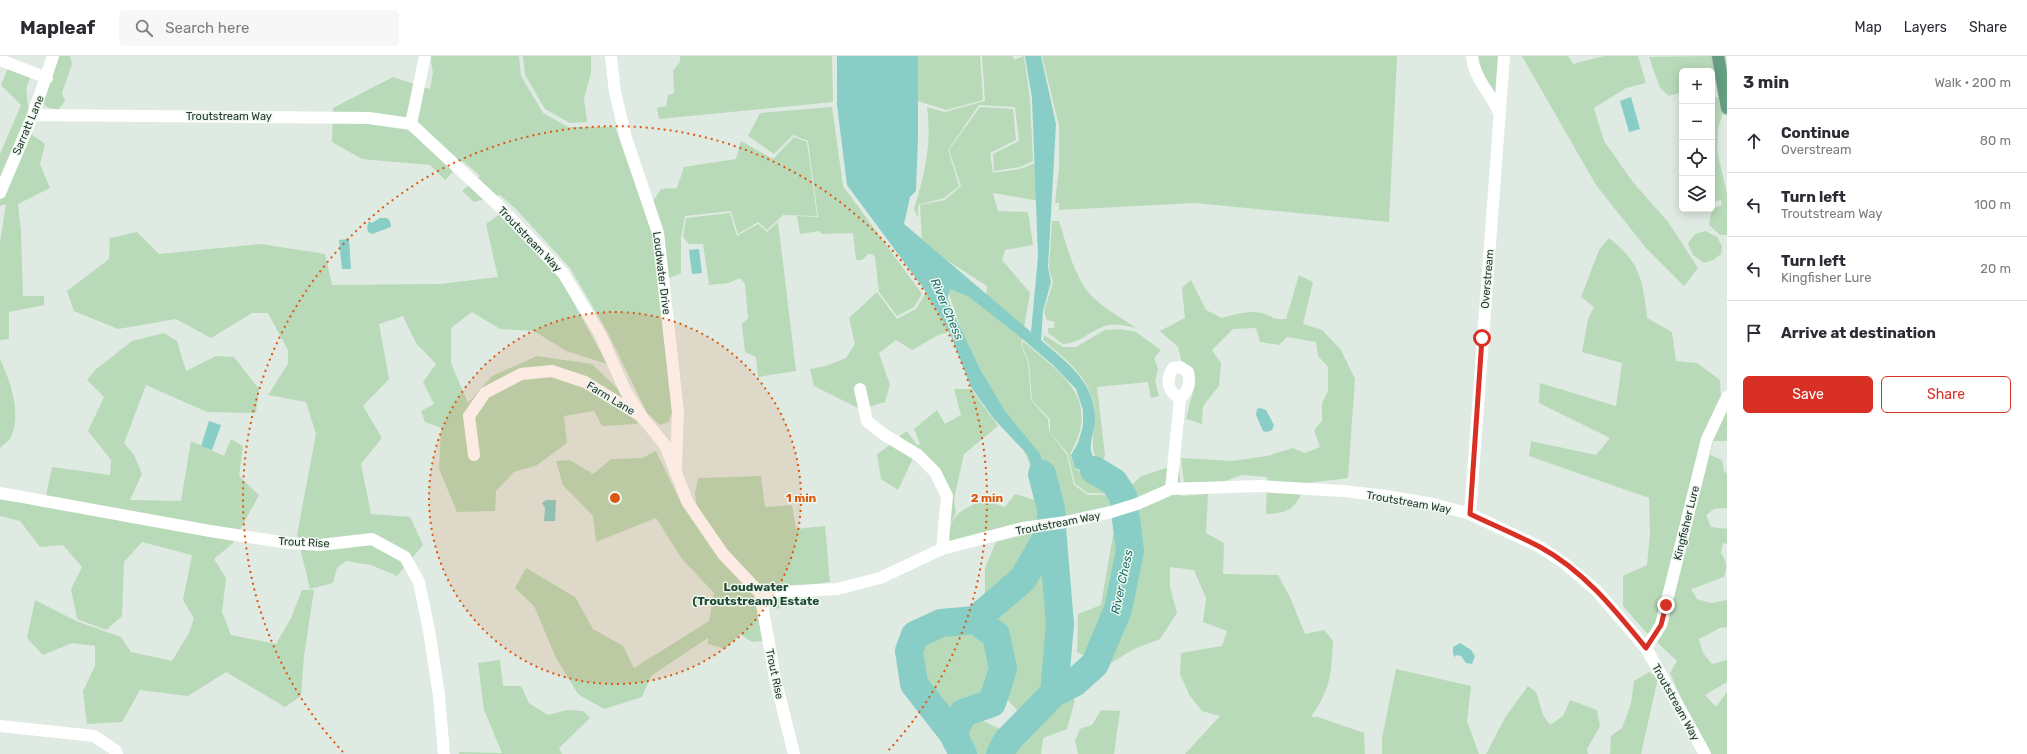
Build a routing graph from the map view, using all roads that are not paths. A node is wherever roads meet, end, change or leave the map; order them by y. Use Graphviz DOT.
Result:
graph roads {
  1 [pos="53,56"];
  2 [pos="425,56"];
  3 [pos="611,56"];
  4 [pos="1472,56"];
  5 [pos="1504,56"];
  6 [pos="1718,56"];
  7 [pos="0,60"];
  8 [pos="47,78"];
  9 [pos="1727,108"];
  10 [pos="33,115"];
  11 [pos="1500,116"];
  12 [pos="411,124"];
  13 [pos="0,193"];
  14 [pos="860,389"];
  15 [pos="1727,397"];
  16 [pos="1180,399"];
  17 [pos="642,417"];
  18 [pos="474,455"];
  19 [pos="676,472"];
  20 [pos="1171,489"];
  21 [pos="0,493"];
  22 [pos="1470,514"];
  23 [pos="942,549"];
  24 [pos="760,593"];
  25 [pos="1646,648"];
  26 [pos="0,726"];
  27 [pos="117,754"];
  28 [pos="444,754"];
  29 [pos="794,754"];
  30 [pos="1705,754"];
  1 -- 8 [label="street, Sarratt Lane"];
  2 -- 12 [label="street"];
  3 -- 19 [label="street, Loudwater Drive"];
  4 -- 11 [label="street, Overstream"];
  5 -- 11 [label="street, Overstream"];
  6 -- 9 [label="main road"];
  7 -- 8 [label="street"];
  8 -- 10 [label="street, Sarratt Lane"];
  10 -- 12 [label="street, Troutstream Way"];
  10 -- 13 [label="street, Sarratt Lane"];
  11 -- 22 [label="street, Overstream"];
  12 -- 17 [label="street, Troutstream Way"];
  14 -- 23 [label="street"];
  15 -- 25 [label="street, Kingfisher Lure"];
  16 -- 20 [label="street"];
  17 -- 18 [label="street, Farm Lane"];
  17 -- 19 [label="street, Troutstream Way"];
  19 -- 24 [label="street, Troutstream Way"];
  20 -- 22 [label="street, Troutstream Way"];
  20 -- 23 [label="street, Troutstream Way"];
  21 -- 28 [label="street, Trout Rise"];
  22 -- 25 [label="street, Troutstream Way"];
  23 -- 24 [label="street, Troutstream Way"];
  24 -- 29 [label="street, Trout Rise"];
  25 -- 30 [label="street, Troutstream Way"];
  26 -- 27 [label="street"];
}
